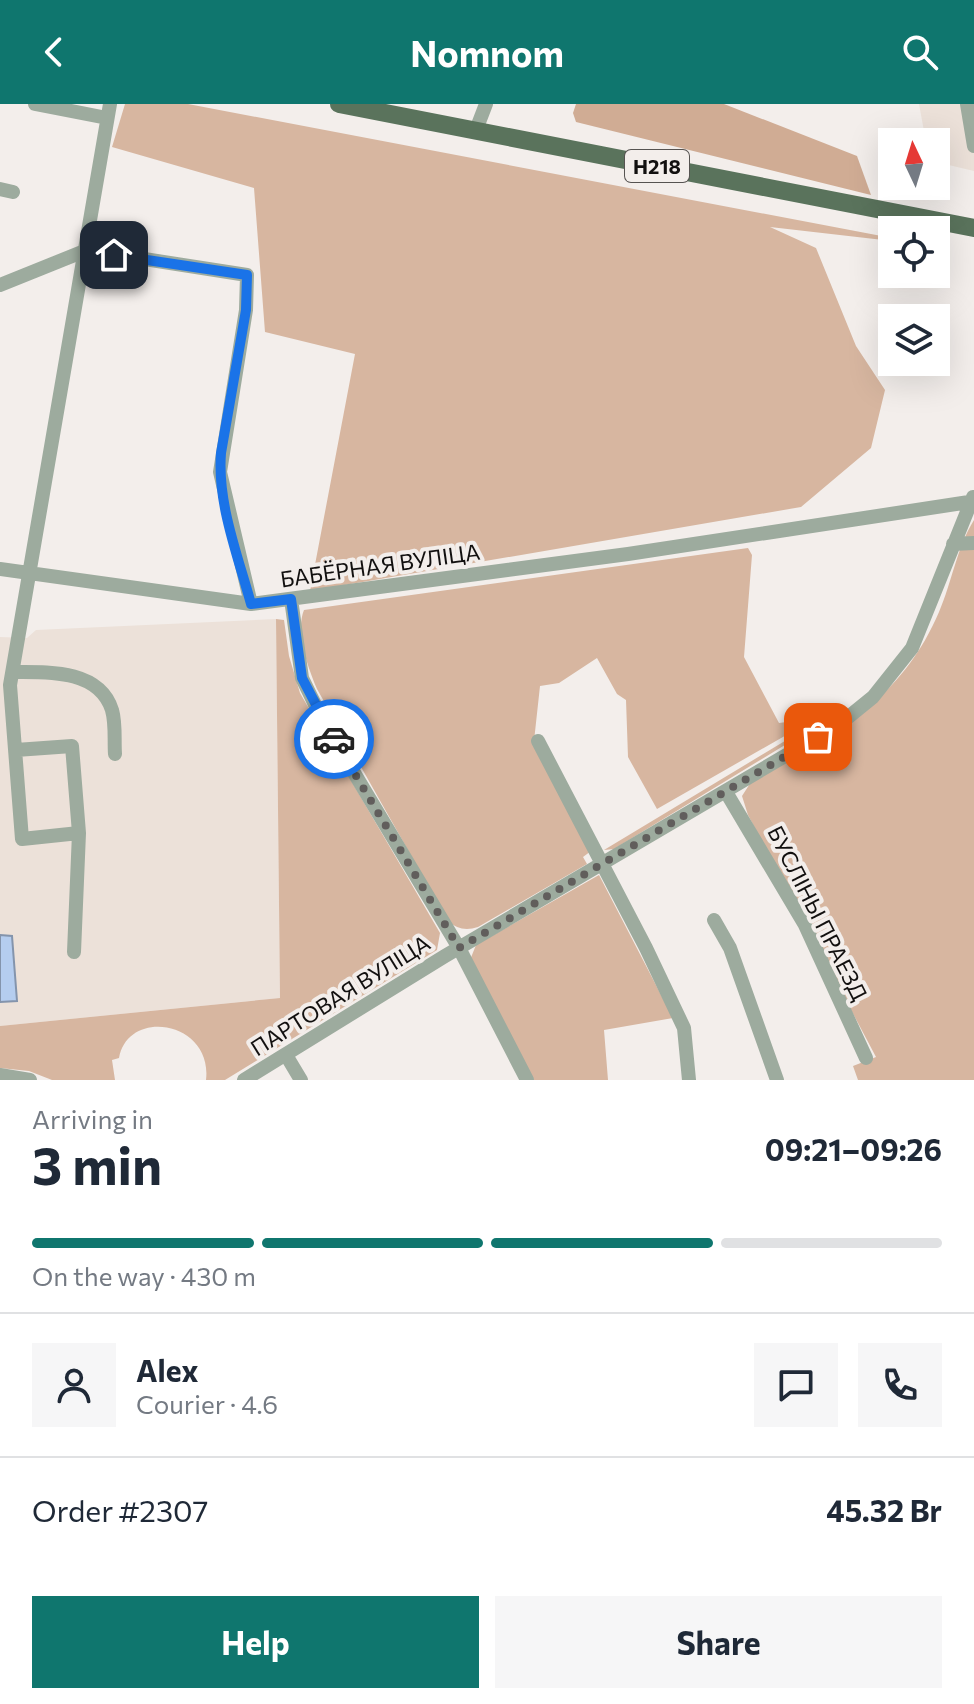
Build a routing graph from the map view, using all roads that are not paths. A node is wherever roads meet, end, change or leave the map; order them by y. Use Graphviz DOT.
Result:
graph roads {
  1 [pos="35,104"];
  2 [pos="339,104"];
  3 [pos="486,104"];
  4 [pos="967,104"];
  5 [pos="109,111"];
  6 [pos="476,130"];
  7 [pos="974,146"];
  8 [pos="974,228"];
  9 [pos="87,250"];
  10 [pos="0,285"];
  11 [pos="971,498"];
  12 [pos="974,543"];
  13 [pos="953,544"];
  14 [pos="0,569"];
  15 [pos="30,573"];
  16 [pos="291,599"];
  17 [pos="251,604"];
  18 [pos="8,681"];
  19 [pos="538,741"];
  20 [pos="16,750"];
  21 [pos="115,754"];
  22 [pos="726,792"];
  23 [pos="79,833"];
  24 [pos="600,864"];
  25 [pos="714,920"];
  26 [pos="459,948"];
  27 [pos="74,952"];
  28 [pos="286,1055"];
  29 [pos="866,1058"];
  30 [pos="0,1075"];
  31 [pos="25,1079"];
  32 [pos="244,1080"];
  33 [pos="301,1080"];
  34 [pos="527,1080"];
  35 [pos="689,1080"];
  36 [pos="777,1080"];
  1 -- 5 [label="street"];
  2 -- 6 [label="main road, Н218"];
  3 -- 6 [label="street"];
  4 -- 7 [label="street"];
  5 -- 9 [label="street"];
  6 -- 8 [label="main road, Н218"];
  9 -- 10 [label="street"];
  9 -- 15 [label="street"];
  9 -- 17 [label="street"];
  11 -- 13 [label="street, ПАРТОВАЯ ВУЛІЦА"];
  11 -- 16 [label="street, БАБЁРНАЯ ВУЛІЦА"];
  12 -- 13 [label="street"];
  13 -- 22 [label="street, ПАРТОВАЯ ВУЛІЦА"];
  14 -- 15 [label="street, БАБЁРНАЯ ВУЛІЦА"];
  15 -- 17 [label="street, БАБЁРНАЯ ВУЛІЦА"];
  15 -- 18 [label="street"];
  16 -- 17 [label="street, БАБЁРНАЯ ВУЛІЦА"];
  16 -- 26 [label="street, ПАРТОВАЯ ВУЛІЦА"];
  18 -- 20 [label="street"];
  18 -- 21 [label="street"];
  19 -- 24 [label="street"];
  20 -- 23 [label="street"];
  20 -- 23 [label="street"];
  22 -- 24 [label="street, ПАРТОВАЯ ВУЛІЦА"];
  22 -- 29 [label="street, БУСЛІНЫ ПРАЕЗД"];
  23 -- 27 [label="street"];
  24 -- 26 [label="street, ПАРТОВАЯ ВУЛІЦА"];
  24 -- 35 [label="street"];
  25 -- 36 [label="street"];
  26 -- 28 [label="street, ПАРТОВАЯ ВУЛІЦА"];
  26 -- 34 [label="street"];
  28 -- 32 [label="street, ПАРТОВАЯ ВУЛІЦА"];
  28 -- 33 [label="street"];
  30 -- 31 [label="street"];
}
